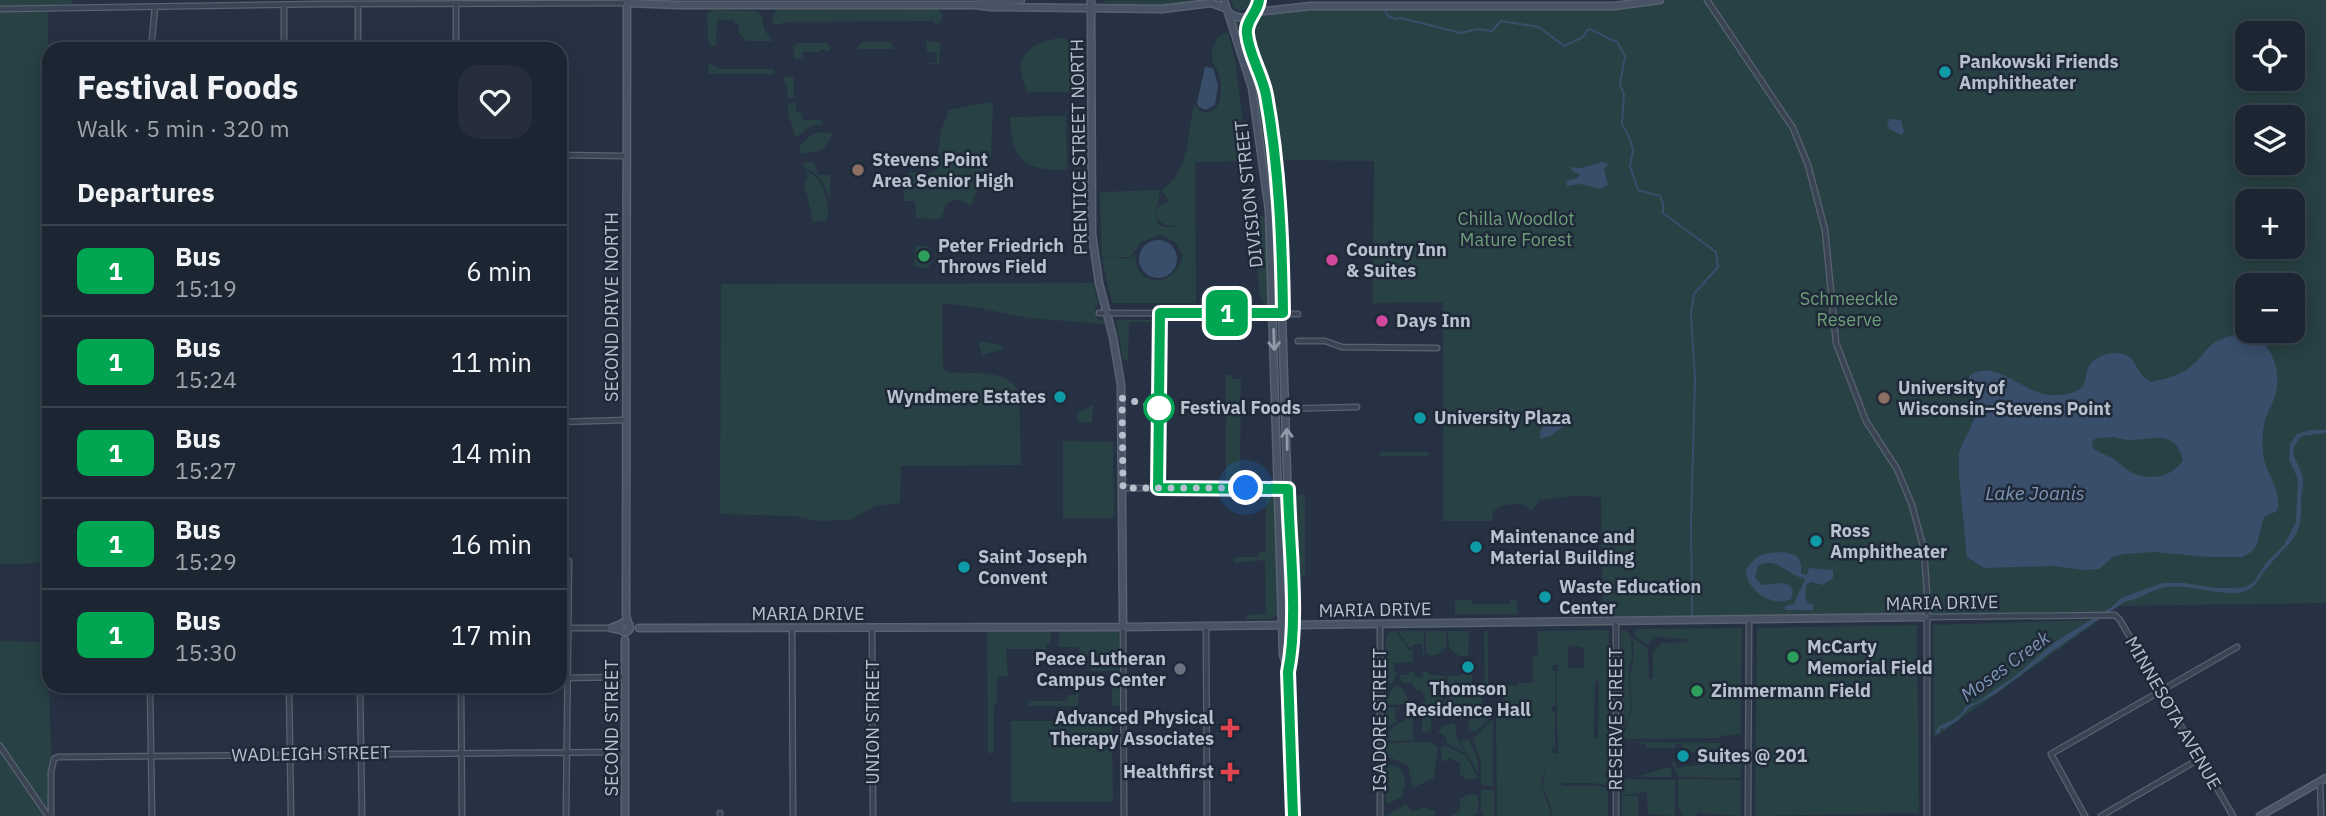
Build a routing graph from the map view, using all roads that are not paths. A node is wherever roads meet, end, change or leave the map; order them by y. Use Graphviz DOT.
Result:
graph roads {
  1 [pos="1021,0"];
  2 [pos="1259,0"];
  3 [pos="1660,0"];
  4 [pos="1707,0"];
  5 [pos="627,2"];
  6 [pos="456,3"];
  7 [pos="1091,3"];
  8 [pos="284,5"];
  9 [pos="358,5"];
  10 [pos="975,5"];
  11 [pos="1225,6"];
  12 [pos="155,7"];
  13 [pos="0,9"];
  14 [pos="1254,13"];
  15 [pos="152,42"];
  16 [pos="284,42"];
  17 [pos="358,42"];
  18 [pos="456,42"];
  19 [pos="567,155"];
  20 [pos="625,156"];
  21 [pos="1103,313"];
  22 [pos="1273,313"];
  23 [pos="1283,313"];
  24 [pos="1298,314"];
  25 [pos="1298,341"];
  26 [pos="1437,348"];
  27 [pos="1357,407"];
  28 [pos="1276,409"];
  29 [pos="1286,409"];
  30 [pos="626,420"];
  31 [pos="567,422"];
  32 [pos="1123,488"];
  33 [pos="1279,489"];
  34 [pos="1288,489"];
  35 [pos="569,561"];
  36 [pos="2110,614"];
  37 [pos="1926,617"];
  38 [pos="1749,620"];
  39 [pos="1616,622"];
  40 [pos="1380,624"];
  41 [pos="1206,625"];
  42 [pos="1283,625"];
  43 [pos="1292,625"];
  44 [pos="625,627"];
  45 [pos="1123,627"];
  46 [pos="568,628"];
  47 [pos="611,628"];
  48 [pos="792,628"];
  49 [pos="873,628"];
  50 [pos="2236,647"];
  51 [pos="1288,672"];
  52 [pos="568,677"];
  53 [pos="626,677"];
  54 [pos="2159,692"];
  55 [pos="150,693"];
  56 [pos="289,693"];
  57 [pos="360,693"];
  58 [pos="461,693"];
  59 [pos="0,747"];
  60 [pos="462,752"];
  61 [pos="566,752"];
  62 [pos="626,752"];
  63 [pos="362,753"];
  64 [pos="290,754"];
  65 [pos="151,756"];
  66 [pos="2199,759"];
  67 [pos="2323,779"];
  68 [pos="50,816"];
  69 [pos="152,816"];
  70 [pos="291,816"];
  71 [pos="362,816"];
  72 [pos="462,816"];
  73 [pos="566,816"];
  74 [pos="625,816"];
  75 [pos="793,816"];
  76 [pos="873,816"];
  77 [pos="1124,816"];
  78 [pos="1207,816"];
  79 [pos="1293,816"];
  80 [pos="1380,816"];
  81 [pos="1616,816"];
  82 [pos="1748,816"];
  83 [pos="1927,816"];
  84 [pos="2085,816"];
  85 [pos="2101,816"];
  86 [pos="2233,816"];
  87 [pos="2260,816"];
  88 [pos="2321,816"];
  1 -- 10 [label="street"];
  2 -- 14 [label="street, DIVISION STREET"];
  3 -- 14 [label="street"];
  4 -- 37 [label="street"];
  5 -- 6 [label="street"];
  5 -- 10 [label="street"];
  5 -- 20 [label="street, SECOND DRIVE NORTH"];
  6 -- 9 [label="street"];
  6 -- 18 [label="street"];
  7 -- 10 [label="street"];
  7 -- 11 [label="street"];
  7 -- 21 [label="street, PRENTICE STREET NORTH"];
  8 -- 9 [label="street"];
  8 -- 12 [label="street"];
  8 -- 16 [label="street"];
  9 -- 17 [label="street"];
  11 -- 14 [label="street"];
  11 -- 22 [label="street, DIVISION STREET"];
  12 -- 13 [label="street"];
  12 -- 15 [label="street"];
  14 -- 23 [label="street, DIVISION STREET"];
  19 -- 20 [label="street"];
  20 -- 30 [label="street, SECOND DRIVE NORTH"];
  21 -- 22 [label="street"];
  21 -- 32 [label="street, PRENTICE STREET NORTH"];
  22 -- 23 [label="street"];
  22 -- 28 [label="street, DIVISION STREET, one-way"];
  23 -- 24 [label="street"];
  23 -- 29 [label="street, DIVISION STREET"];
  25 -- 26 [label="street"];
  27 -- 29 [label="street"];
  28 -- 29 [label="street"];
  28 -- 33 [label="street, DIVISION STREET"];
  34 -- 29 [label="street, DIVISION STREET, one-way"];
  30 -- 31 [label="street"];
  30 -- 44 [label="street, SECOND DRIVE NORTH"];
  32 -- 33 [label="street"];
  32 -- 45 [label="street, PRENTICE STREET NORTH"];
  33 -- 34 [label="street"];
  33 -- 42 [label="street, DIVISION STREET"];
  34 -- 43 [label="street, DIVISION STREET"];
  35 -- 46 [label="street"];
  36 -- 37 [label="street, MARIA DRIVE"];
  36 -- 54 [label="street, MINNESOTA AVENUE"];
  37 -- 38 [label="street, MARIA DRIVE"];
  37 -- 83 [label="street"];
  38 -- 39 [label="street, MARIA DRIVE"];
  38 -- 82 [label="street"];
  39 -- 40 [label="street, MARIA DRIVE"];
  39 -- 81 [label="street, RESERVE STREET"];
  40 -- 43 [label="street, MARIA DRIVE"];
  40 -- 80 [label="street, ISADORE STREET"];
  41 -- 42 [label="street, MARIA DRIVE"];
  41 -- 45 [label="street, MARIA DRIVE"];
  41 -- 78 [label="street"];
  42 -- 43 [label="street, MARIA DRIVE"];
  42 -- 51 [label="street, DIVISION STREET"];
  43 -- 51 [label="street, DIVISION STREET"];
  44 -- 47 [label="street, MARIA DRIVE"];
  44 -- 48 [label="street, MARIA DRIVE"];
  44 -- 53 [label="street, SECOND STREET"];
  45 -- 49 [label="street, MARIA DRIVE"];
  45 -- 77 [label="street"];
  46 -- 47 [label="street"];
  46 -- 52 [label="street"];
  48 -- 49 [label="street, MARIA DRIVE"];
  48 -- 75 [label="street"];
  49 -- 76 [label="street, UNION STREET"];
  50 -- 54 [label="street"];
  51 -- 79 [label="street, DIVISION STREET"];
  52 -- 53 [label="street"];
  52 -- 61 [label="street"];
  53 -- 62 [label="street, SECOND STREET"];
  54 -- 66 [label="street, MINNESOTA AVENUE"];
  54 -- 84 [label="street"];
  55 -- 65 [label="street"];
  56 -- 64 [label="street"];
  57 -- 63 [label="street"];
  58 -- 60 [label="street"];
  59 -- 68 [label="street"];
  60 -- 61 [label="street, WADLEIGH STREET"];
  60 -- 63 [label="street, WADLEIGH STREET"];
  60 -- 72 [label="street"];
  61 -- 62 [label="street, WADLEIGH STREET"];
  61 -- 73 [label="street"];
  62 -- 74 [label="street, SECOND STREET"];
  63 -- 64 [label="street, WADLEIGH STREET"];
  63 -- 71 [label="street"];
  64 -- 65 [label="street, WADLEIGH STREET"];
  64 -- 70 [label="street"];
  65 -- 68 [label="street, WADLEIGH STREET"];
  65 -- 69 [label="street"];
  66 -- 85 [label="street"];
  66 -- 86 [label="street, MINNESOTA AVENUE"];
  67 -- 87 [label="street"];
  67 -- 88 [label="street"];
}
